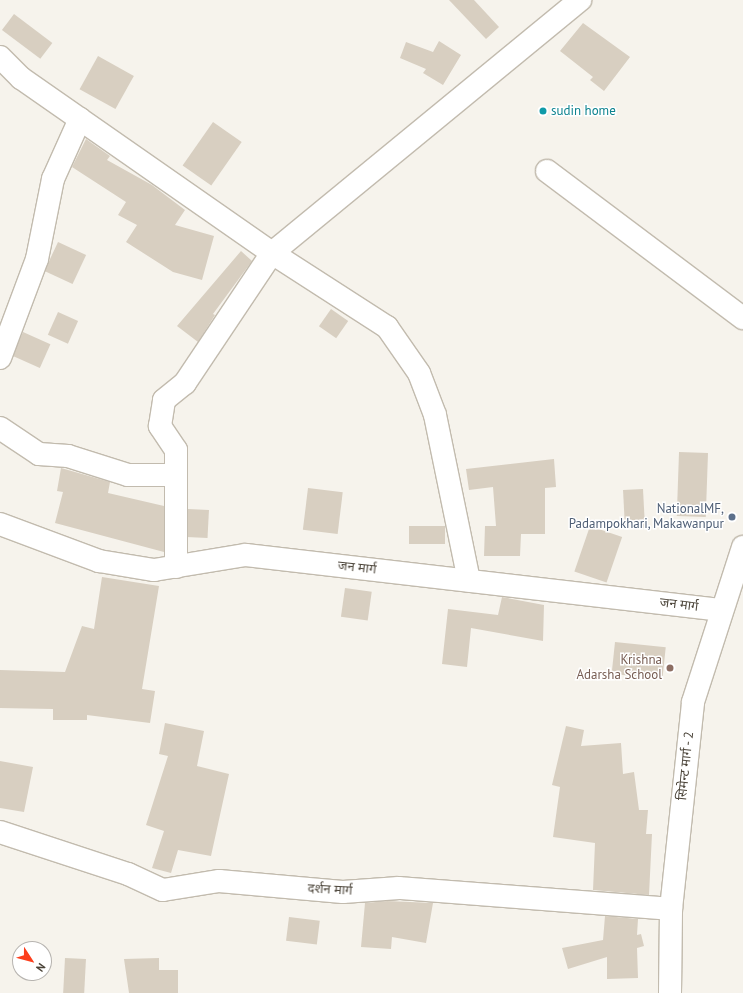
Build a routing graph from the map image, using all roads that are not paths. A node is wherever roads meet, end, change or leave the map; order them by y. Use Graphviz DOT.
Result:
graph roads {
  1 [pos="580,0"];
  2 [pos="0,57"];
  3 [pos="80,119"];
  4 [pos="547,171"];
  5 [pos="272,253"];
  6 [pos="743,318"];
  7 [pos="0,358"];
  8 [pos="0,428"];
  9 [pos="176,475"];
  10 [pos="0,524"];
  11 [pos="743,547"];
  12 [pos="176,567"];
  13 [pos="469,581"];
  14 [pos="720,610"];
  15 [pos="0,832"];
  16 [pos="671,909"];
  17 [pos="670,993"];
  1 -- 5 [label="street"];
  2 -- 3 [label="street"];
  3 -- 5 [label="street"];
  3 -- 7 [label="street"];
  4 -- 6 [label="street"];
  5 -- 9 [label="street"];
  5 -- 13 [label="street"];
  8 -- 9 [label="street"];
  9 -- 12 [label="street"];
  10 -- 12 [label="street, जन मार्ग"];
  11 -- 14 [label="street, सिमेन्ट मार्ग - 2"];
  12 -- 13 [label="street, जन मार्ग"];
  13 -- 14 [label="street, जन मार्ग"];
  14 -- 16 [label="street, सिमेन्ट मार्ग - 2"];
  15 -- 16 [label="street, दर्शन मार्ग"];
  16 -- 17 [label="street, सिमेन्ट मार्ग - 2"];
}
